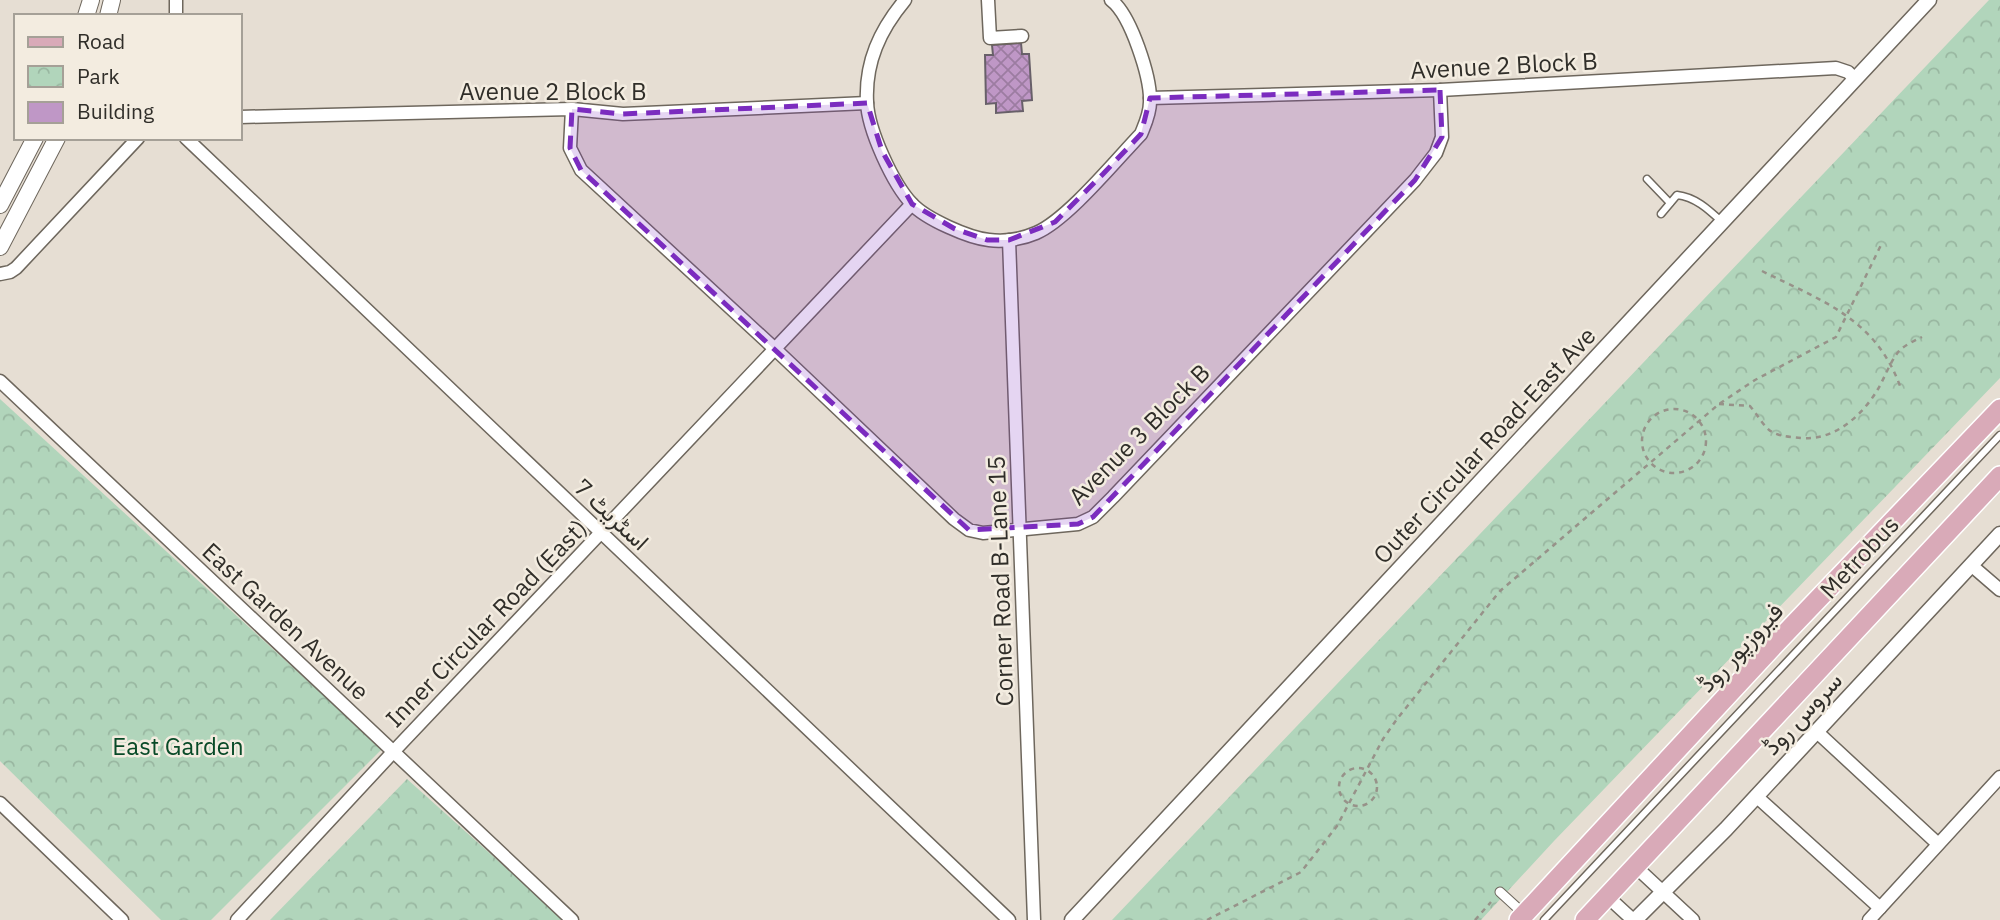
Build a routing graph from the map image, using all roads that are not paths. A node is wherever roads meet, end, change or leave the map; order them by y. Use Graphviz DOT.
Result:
graph roads {
  1 [pos="905,0"];
  2 [pos="988,0"];
  3 [pos="1111,0"];
  4 [pos="1929,0"];
  5 [pos="1022,36"];
  6 [pos="1855,79"];
  7 [pos="1440,90"];
  8 [pos="1150,98"];
  9 [pos="867,103"];
  10 [pos="572,109"];
  11 [pos="242,117"];
  12 [pos="34,140"];
  13 [pos="56,140"];
  14 [pos="136,140"];
  15 [pos="188,140"];
  16 [pos="1647,179"];
  17 [pos="1670,203"];
  18 [pos="912,204"];
  19 [pos="0,205"];
  20 [pos="1661,214"];
  21 [pos="1722,222"];
  22 [pos="1009,240"];
  23 [pos="0,247"];
  24 [pos="0,274"];
  25 [pos="775,349"];
  26 [pos="0,381"];
  27 [pos="2000,410"];
  28 [pos="2000,435"];
  29 [pos="2000,476"];
  30 [pos="1019,530"];
  31 [pos="601,532"];
  32 [pos="2000,534"];
  33 [pos="1971,565"];
  34 [pos="2000,590"];
  35 [pos="1816,732"];
  36 [pos="394,751"];
  37 [pos="2000,777"];
  38 [pos="1756,796"];
  39 [pos="0,803"];
  40 [pos="1938,845"];
  41 [pos="1637,868"];
  42 [pos="1500,892"];
  43 [pos="1662,892"];
  44 [pos="1608,897"];
  45 [pos="1880,908"];
  46 [pos="1521,917"];
  47 [pos="122,920"];
  48 [pos="237,920"];
  49 [pos="572,920"];
  50 [pos="1009,920"];
  51 [pos="1034,920"];
  52 [pos="1072,920"];
  53 [pos="1544,920"];
  54 [pos="1585,920"];
  55 [pos="1634,920"];
  56 [pos="1693,920"];
  57 [pos="1869,920"];
  1 -- 9 [label="street"];
  2 -- 5 [label="street"];
  3 -- 8 [label="street"];
  4 -- 6 [label="street, Outer Circular Road-East Ave"];
  6 -- 7 [label="street, Avenue 2 Block B"];
  6 -- 21 [label="street, Outer Circular Road-East Ave"];
  7 -- 8 [label="street, Avenue 2 Block B"];
  7 -- 30 [label="street, Avenue 3 Block B"];
  8 -- 22 [label="street"];
  9 -- 10 [label="street, Avenue 2 Block B"];
  9 -- 18 [label="street"];
  10 -- 11 [label="street, Avenue 2 Block B"];
  10 -- 25 [label="street, Avenue 3 Block B"];
  12 -- 19 [label="main road"];
  13 -- 23 [label="main road"];
  14 -- 24 [label="street"];
  15 -- 31 [label="street, اسٹریٹ 7"];
  16 -- 17 [label="lane"];
  17 -- 20 [label="lane"];
  17 -- 21 [label="lane"];
  18 -- 22 [label="street"];
  18 -- 25 [label="street, Inner Circular Road (East)"];
  21 -- 52 [label="street, Outer Circular Road-East Ave"];
  22 -- 30 [label="street, Corner Road B-Lane 15"];
  25 -- 30 [label="street, Avenue 3 Block B"];
  25 -- 31 [label="street, Inner Circular Road (East)"];
  26 -- 36 [label="street, East Garden Avenue"];
  27 -- 46 [label="main road, فیروزپور روڈ"];
  28 -- 53 [label="lane, Metrobus"];
  29 -- 41 [label="main road"];
  30 -- 51 [label="street, Corner Road B-Lane 15"];
  31 -- 36 [label="street, Inner Circular Road (East)"];
  31 -- 50 [label="street, اسٹریٹ 7"];
  32 -- 33 [label="street, سروس روڈ"];
  33 -- 34 [label="street"];
  33 -- 35 [label="street, سروس روڈ"];
  35 -- 38 [label="street, سروس روڈ"];
  35 -- 40 [label="street"];
  36 -- 48 [label="street, Inner Circular Road (East)"];
  36 -- 49 [label="street, East Garden Avenue"];
  37 -- 40 [label="street"];
  38 -- 43 [label="street, سروس روڈ"];
  38 -- 45 [label="street"];
  39 -- 47 [label="street"];
  40 -- 45 [label="street"];
  41 -- 43 [label="street"];
  41 -- 44 [label="main road"];
  42 -- 46 [label="street"];
  43 -- 55 [label="street, سروس روڈ"];
  43 -- 56 [label="street"];
  44 -- 54 [label="main road"];
  44 -- 55 [label="street"];
  45 -- 57 [label="street"];
}
